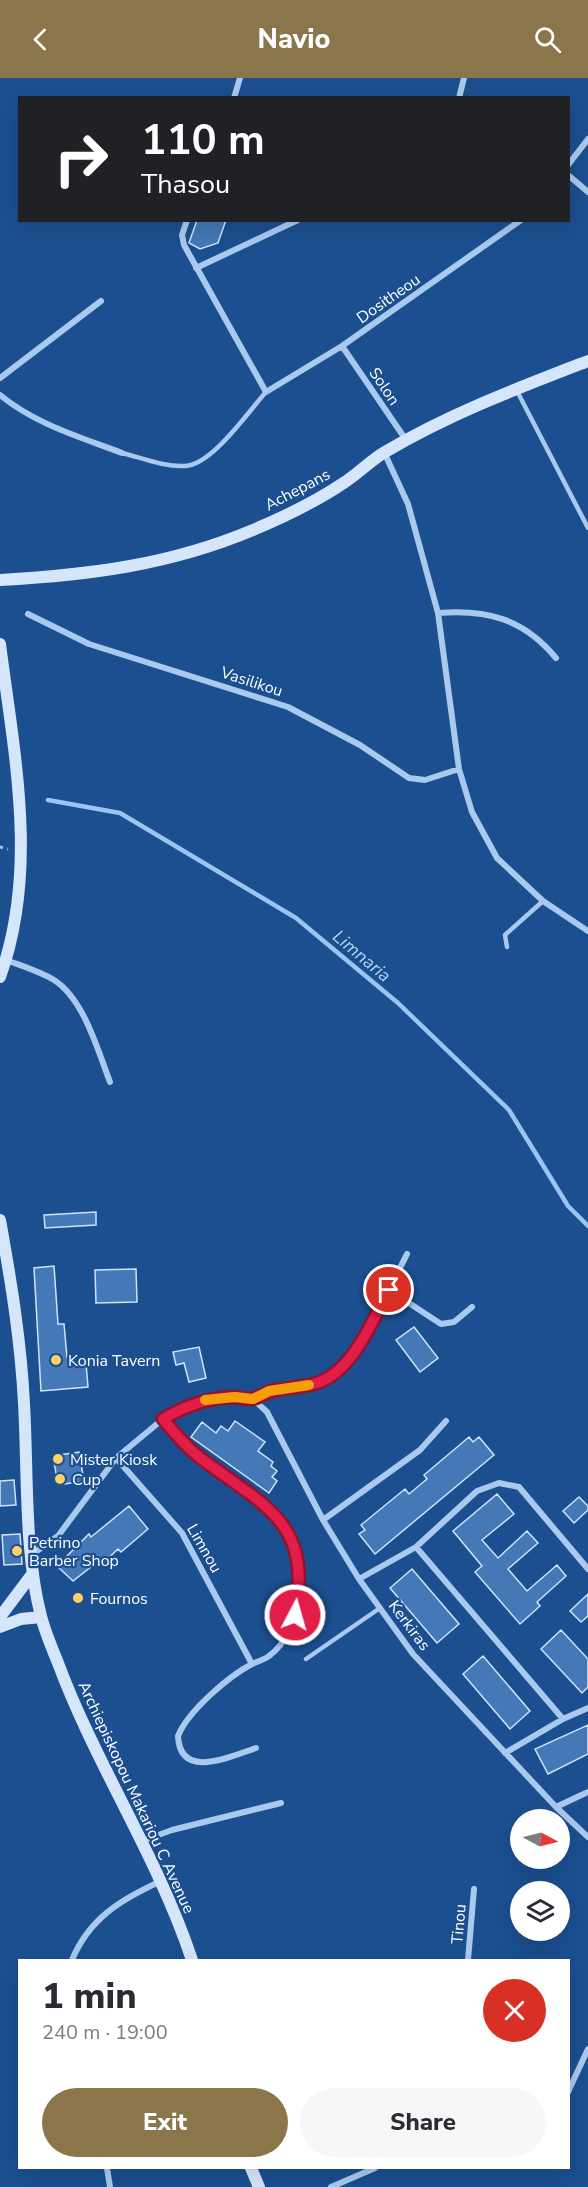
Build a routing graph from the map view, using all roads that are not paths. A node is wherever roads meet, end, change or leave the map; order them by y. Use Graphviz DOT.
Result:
graph roads {
  1 [pos="240,78"];
  2 [pos="464,78"];
  3 [pos="235,96"];
  4 [pos="460,96"];
  5 [pos="588,139"];
  6 [pos="570,162"];
  7 [pos="570,177"];
  8 [pos="588,192"];
  9 [pos="186,222"];
  10 [pos="294,222"];
  11 [pos="518,222"];
  12 [pos="196,268"];
  13 [pos="101,301"];
  14 [pos="342,346"];
  15 [pos="588,361"];
  16 [pos="0,378"];
  17 [pos="516,388"];
  18 [pos="266,392"];
  19 [pos="0,395"];
  20 [pos="406,441"];
  21 [pos="384,452"];
  22 [pos="122,453"];
  23 [pos="588,528"];
  24 [pos="0,580"];
  25 [pos="438,613"];
  26 [pos="28,614"];
  27 [pos="0,644"];
  28 [pos="556,658"];
  29 [pos="459,769"];
  30 [pos="543,901"];
  31 [pos="588,931"];
  32 [pos="507,947"];
  33 [pos="6,960"];
  34 [pos="0,977"];
  35 [pos="110,1082"];
  36 [pos="0,1220"];
  37 [pos="407,1254"];
  38 [pos="389,1290"];
  39 [pos="472,1307"];
  40 [pos="253,1399"];
  41 [pos="163,1419"];
  42 [pos="447,1421"];
  43 [pos="116,1458"];
  44 [pos="323,1520"];
  45 [pos="416,1547"];
  46 [pos="31,1555"];
  47 [pos="588,1569"];
  48 [pos="33,1573"];
  49 [pos="360,1579"];
  50 [pos="380,1608"];
  51 [pos="0,1617"];
  52 [pos="41,1617"];
  53 [pos="0,1627"];
  54 [pos="306,1659"];
  55 [pos="252,1664"];
  56 [pos="588,1708"];
  57 [pos="562,1719"];
  58 [pos="256,1748"];
  59 [pos="505,1753"];
  60 [pos="588,1792"];
  61 [pos="281,1803"];
  62 [pos="555,1807"];
  63 [pos="588,1837"];
  64 [pos="141,1841"];
  65 [pos="159,1882"];
  66 [pos="474,1889"];
  67 [pos="72,1959"];
  68 [pos="192,1959"];
  69 [pos="468,1959"];
  70 [pos="588,2049"];
  71 [pos="570,2088"];
  72 [pos="107,2169"];
  73 [pos="251,2169"];
  74 [pos="373,2169"];
  75 [pos="110,2187"];
  76 [pos="259,2187"];
  77 [pos="331,2187"];
  1 -- 3 [label="street"];
  2 -- 4 [label="street"];
  5 -- 6 [label="street"];
  7 -- 8 [label="street"];
  9 -- 12 [label="street"];
  10 -- 12 [label="street"];
  11 -- 14 [label="street, Dositheou"];
  12 -- 18 [label="street"];
  13 -- 16 [label="street"];
  14 -- 18 [label="street, Dositheou"];
  14 -- 20 [label="street, Solon"];
  15 -- 17 [label="main road, Achepans"];
  17 -- 20 [label="main road, Achepans"];
  17 -- 23 [label="lane"];
  18 -- 22 [label="lane"];
  19 -- 22 [label="street"];
  20 -- 21 [label="main road, Achepans"];
  21 -- 24 [label="main road, Achepans"];
  21 -- 25 [label="street"];
  25 -- 28 [label="street"];
  25 -- 29 [label="street"];
  26 -- 29 [label="street, Vasilikou"];
  27 -- 33 [label="main road"];
  29 -- 30 [label="street"];
  30 -- 31 [label="street"];
  30 -- 32 [label="lane"];
  33 -- 34 [label="main road"];
  33 -- 35 [label="street"];
  36 -- 46 [label="main road, Archiepiskopou Makariou C Avenue"];
  37 -- 38 [label="street"];
  38 -- 39 [label="street"];
  38 -- 40 [label="street"];
  40 -- 41 [label="street"];
  40 -- 44 [label="street, Kerkiras"];
  41 -- 43 [label="street"];
  41 -- 55 [label="street"];
  42 -- 44 [label="street"];
  43 -- 46 [label="street"];
  43 -- 55 [label="street, Limnou"];
  44 -- 49 [label="street, Kerkiras"];
  45 -- 47 [label="street"];
  45 -- 49 [label="street"];
  45 -- 57 [label="street"];
  46 -- 48 [label="main road, Archiepiskopou Makariou C Avenue"];
  48 -- 51 [label="main road"];
  48 -- 52 [label="main road, Archiepiskopou Makariou C Avenue"];
  49 -- 50 [label="street, Kerkiras"];
  50 -- 54 [label="lane"];
  50 -- 59 [label="street, Kerkiras"];
  52 -- 53 [label="main road"];
  52 -- 64 [label="main road, Archiepiskopou Makariou C Avenue"];
  55 -- 58 [label="street"];
  56 -- 57 [label="street"];
  57 -- 59 [label="street"];
  59 -- 62 [label="street, Kerkiras"];
  60 -- 62 [label="street"];
  61 -- 64 [label="street"];
  62 -- 63 [label="street, Kerkiras"];
  64 -- 65 [label="main road, Archiepiskopou Makariou C Avenue"];
  65 -- 67 [label="street"];
  65 -- 68 [label="main road, Archiepiskopou Makariou C Avenue"];
  66 -- 69 [label="street, Tinou"];
  70 -- 71 [label="street"];
  72 -- 75 [label="street"];
  73 -- 76 [label="main road"];
  74 -- 77 [label="street"];
}
